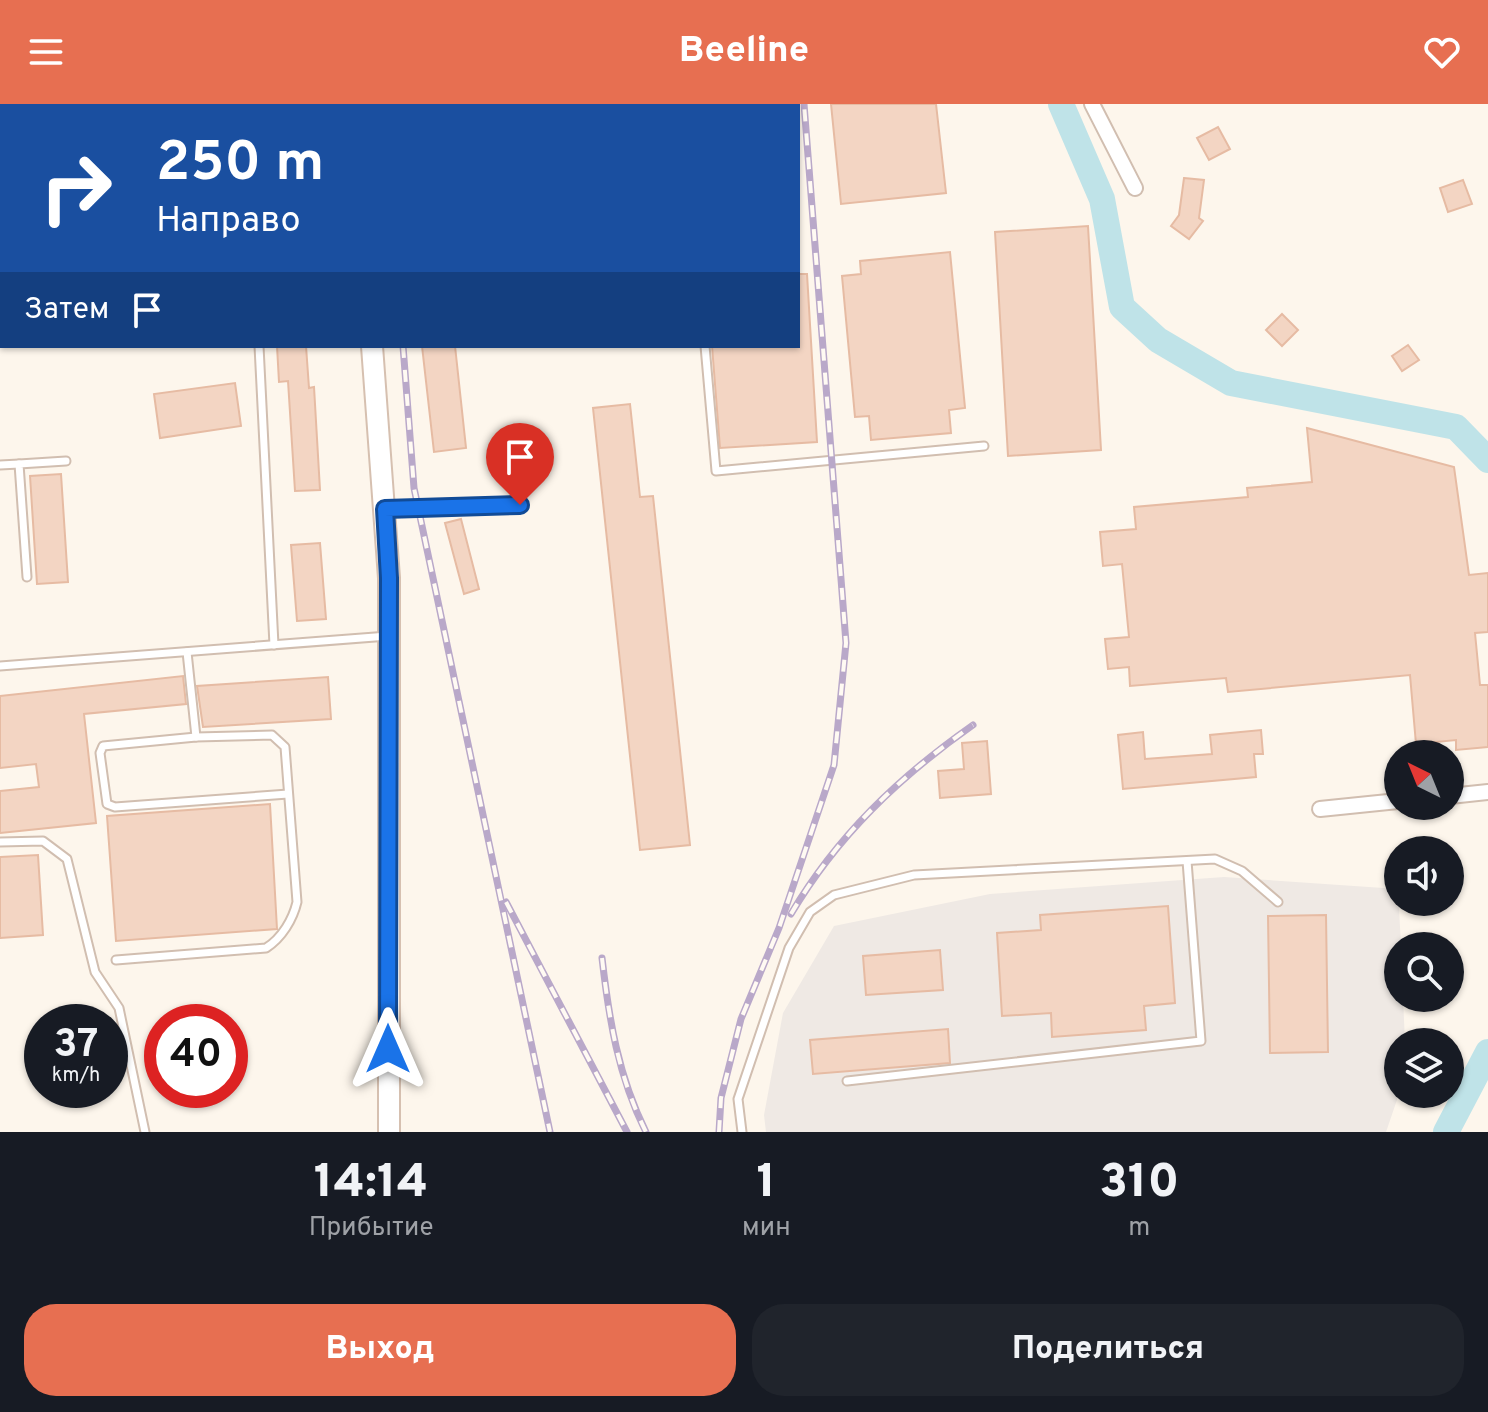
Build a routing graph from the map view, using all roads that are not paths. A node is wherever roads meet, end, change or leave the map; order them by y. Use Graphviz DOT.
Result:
graph roads {
  1 [pos="1092,104"];
  2 [pos="1135,188"];
  3 [pos="259,348"];
  4 [pos="372,348"];
  5 [pos="705,348"];
  6 [pos="984,446"];
  7 [pos="66,461"];
  8 [pos="19,464"];
  9 [pos="0,465"];
  10 [pos="520,505"];
  11 [pos="385,509"];
  12 [pos="27,577"];
  13 [pos="388,636"];
  14 [pos="274,645"];
  15 [pos="187,652"];
  16 [pos="0,666"];
  17 [pos="196,737"];
  18 [pos="1488,792"];
  19 [pos="288,794"];
  20 [pos="1464,795"];
  21 [pos="1384,802"];
  22 [pos="1320,809"];
  23 [pos="0,842"];
  24 [pos="1187,861"];
  25 [pos="1278,902"];
  26 [pos="116,960"];
  27 [pos="847,1081"];
  28 [pos="145,1132"];
  29 [pos="389,1132"];
  30 [pos="742,1132"];
  1 -- 2 [label="street"];
  3 -- 14 [label="lane"];
  4 -- 11 [label="street"];
  5 -- 6 [label="lane"];
  7 -- 8 [label="lane"];
  8 -- 9 [label="lane"];
  8 -- 12 [label="lane"];
  10 -- 11 [label="lane"];
  11 -- 13 [label="street"];
  13 -- 14 [label="lane"];
  13 -- 29 [label="street"];
  14 -- 15 [label="lane"];
  15 -- 16 [label="lane"];
  15 -- 17 [label="lane"];
  17 -- 19 [label="lane"];
  17 -- 19 [label="lane"];
  18 -- 20 [label="street"];
  19 -- 26 [label="lane"];
  21 -- 22 [label="street"];
  23 -- 28 [label="lane"];
  24 -- 25 [label="lane"];
  24 -- 27 [label="lane"];
  24 -- 30 [label="lane"];
}
